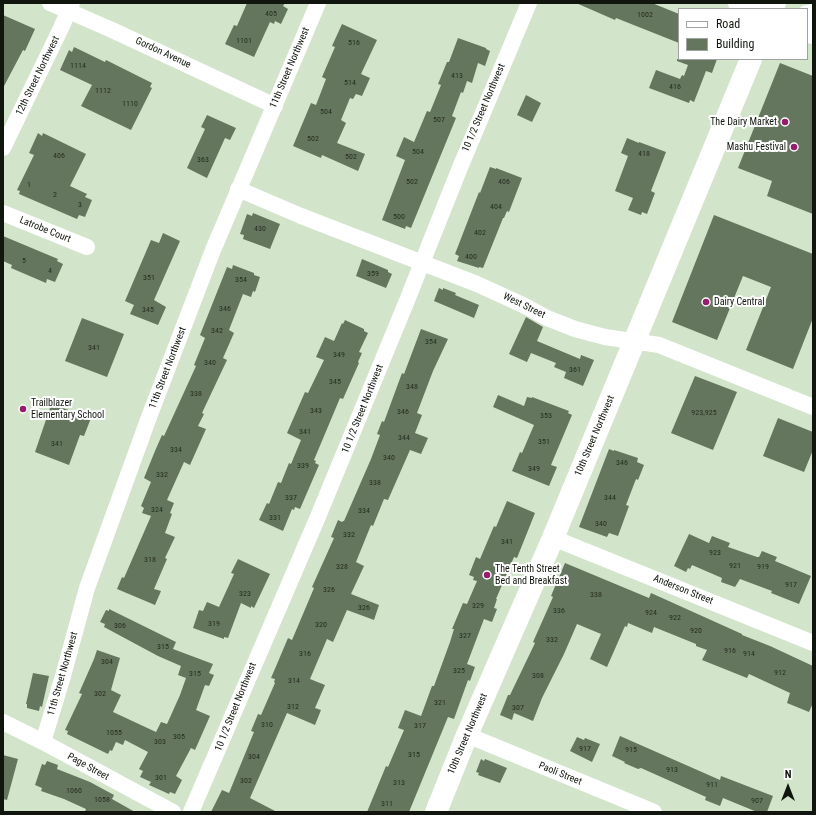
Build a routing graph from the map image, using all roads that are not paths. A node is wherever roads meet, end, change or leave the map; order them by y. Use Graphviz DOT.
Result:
graph roads {
  1 [pos="50,3"];
  2 [pos="318,3"];
  3 [pos="529,3"];
  4 [pos="740,3"];
  5 [pos="70,7"];
  6 [pos="752,8"];
  7 [pos="751,60"];
  8 [pos="275,106"];
  9 [pos="3,148"];
  10 [pos="238,189"];
  11 [pos="3,213"];
  12 [pos="87,247"];
  13 [pos="422,262"];
  14 [pos="635,340"];
  15 [pos="813,407"];
  16 [pos="553,538"];
  17 [pos="813,643"];
  18 [pos="3,722"];
  19 [pos="467,735"];
  20 [pos="44,742"];
  21 [pos="173,812"];
  22 [pos="191,812"];
  23 [pos="436,812"];
  24 [pos="654,812"];
  1 -- 5 [label="street, Gordon Avenue"];
  2 -- 8 [label="street, 11th Street Northwest"];
  3 -- 13 [label="street, 10 1/2 Street Northwest"];
  4 -- 6 [label="main road"];
  5 -- 8 [label="street, Gordon Avenue"];
  5 -- 9 [label="street, 12th Street Northwest"];
  7 -- 14 [label="main road, 10th Street Northwest"];
  8 -- 10 [label="street, 11th Street Northwest"];
  10 -- 13 [label="street, West Street"];
  10 -- 20 [label="street, 11th Street Northwest"];
  11 -- 12 [label="street, Latrobe Court"];
  13 -- 14 [label="street, West Street"];
  13 -- 22 [label="street, 10 1/2 Street Northwest"];
  14 -- 15 [label="street, West Street"];
  14 -- 16 [label="main road, 10th Street Northwest"];
  16 -- 17 [label="street, Anderson Street"];
  16 -- 19 [label="main road, 10th Street Northwest"];
  18 -- 20 [label="street, Page Street"];
  19 -- 23 [label="main road, 10th Street Northwest"];
  19 -- 24 [label="street, Paoli Street"];
  20 -- 21 [label="street, Page Street"];
}
